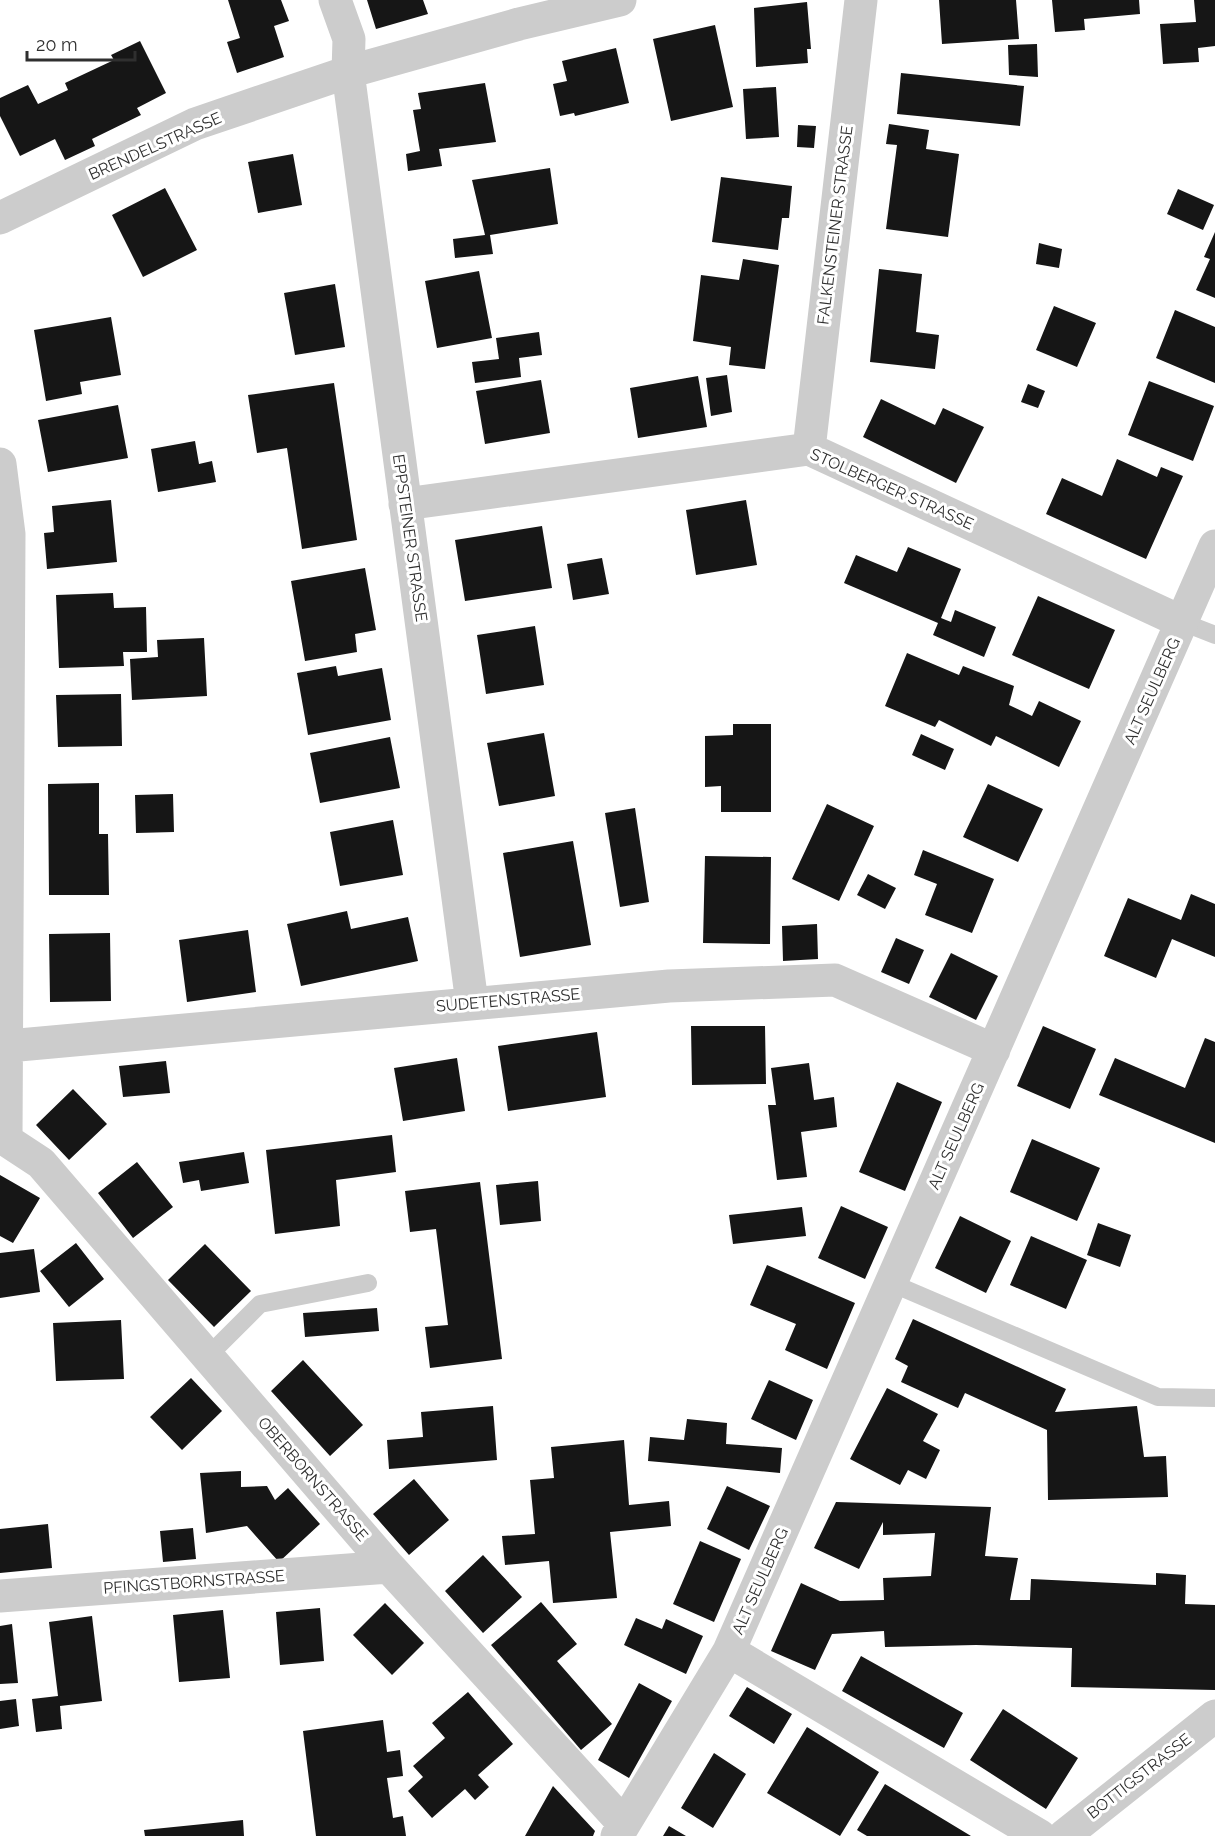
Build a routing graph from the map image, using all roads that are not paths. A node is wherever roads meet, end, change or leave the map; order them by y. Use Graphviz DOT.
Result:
graph roads {
  1 [pos="335,0"];
  2 [pos="620,0"];
  3 [pos="861,0"];
  4 [pos="348,72"];
  5 [pos="0,218"];
  6 [pos="809,449"];
  7 [pos="0,464"];
  8 [pos="405,504"];
  9 [pos="1215,546"];
  10 [pos="1182,622"];
  11 [pos="1215,634"];
  12 [pos="472,1003"];
  13 [pos="8,1046"];
  14 [pos="994,1050"];
  15 [pos="3,1140"];
  16 [pos="368,1283"];
  17 [pos="891,1283"];
  18 [pos="207,1357"];
  19 [pos="1215,1398"];
  20 [pos="389,1568"];
  21 [pos="0,1596"];
  22 [pos="729,1651"];
  23 [pos="1215,1716"];
  24 [pos="621,1830"];
  25 [pos="1040,1836"];
  26 [pos="1064,1836"];
  1 -- 4 [label="street"];
  2 -- 4 [label="street, BRENDELSTRASSE"];
  3 -- 6 [label="street, FALKENSTEINER STRASSE"];
  4 -- 5 [label="street, BRENDELSTRASSE"];
  4 -- 8 [label="street, EPPSTEINER STRASSE"];
  6 -- 8 [label="street, STOLBERGER STRASSE"];
  6 -- 10 [label="street, STOLBERGER STRASSE"];
  7 -- 13 [label="street"];
  8 -- 12 [label="street, EPPSTEINER STRASSE"];
  9 -- 10 [label="street, ALT SEULBERG"];
  10 -- 11 [label="lane, ALT SEULBERG"];
  10 -- 14 [label="street, ALT SEULBERG"];
  12 -- 13 [label="street, SUDETENSTRASSE"];
  12 -- 14 [label="street, SUDETENSTRASSE"];
  13 -- 15 [label="street"];
  14 -- 17 [label="street, ALT SEULBERG"];
  15 -- 18 [label="street, OBERBORNSTRASSE"];
  16 -- 18 [label="lane"];
  17 -- 19 [label="lane"];
  17 -- 22 [label="street, ALT SEULBERG"];
  18 -- 20 [label="street, OBERBORNSTRASSE"];
  20 -- 21 [label="street, PFINGSTBORNSTRASSE"];
  20 -- 24 [label="street, OBERBORNSTRASSE"];
  22 -- 24 [label="street, ALT SEULBERG"];
  22 -- 25 [label="street, ALT SEULBERG"];
  23 -- 26 [label="street, BOTTIGSTRASSE"];
}
